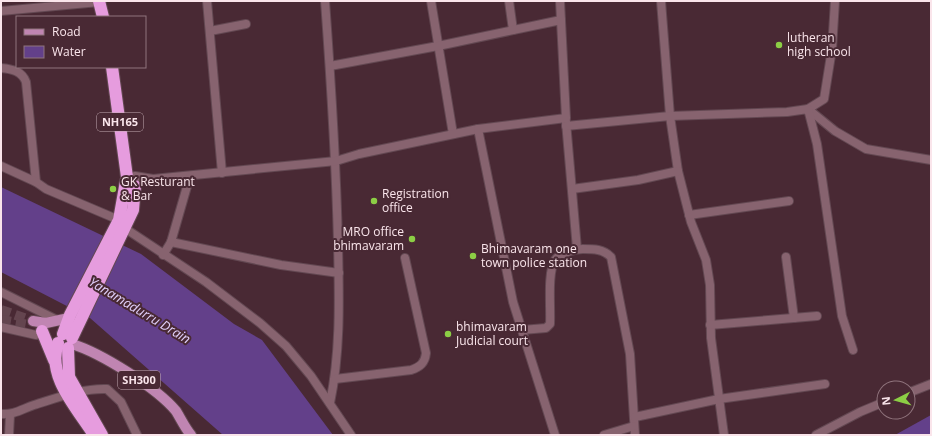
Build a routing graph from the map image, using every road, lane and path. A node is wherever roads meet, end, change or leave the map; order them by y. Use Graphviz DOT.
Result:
graph roads {
  1 [pos="101,1"];
  2 [pos="207,1"];
  3 [pos="325,1"];
  4 [pos="431,1"];
  5 [pos="509,1"];
  6 [pos="560,1"];
  7 [pos="662,1"];
  8 [pos="835,1"];
  9 [pos="1,11"];
  10 [pos="102,16"];
  11 [pos="108,16"];
  12 [pos="561,20"];
  13 [pos="246,24"];
  14 [pos="513,30"];
  15 [pos="210,31"];
  16 [pos="438,46"];
  17 [pos="330,66"];
  18 [pos="1,68"];
  19 [pos="112,68"];
  20 [pos="118,68"];
  21 [pos="808,109"];
  22 [pos="670,116"];
  23 [pos="566,118"];
  24 [pos="566,126"];
  25 [pos="478,129"];
  26 [pos="453,134"];
  27 [pos="127,158"];
  28 [pos="931,160"];
  29 [pos="336,161"];
  30 [pos="1,166"];
  31 [pos="678,171"];
  32 [pos="222,173"];
  33 [pos="190,176"];
  34 [pos="36,182"];
  35 [pos="131,184"];
  36 [pos="572,189"];
  37 [pos="790,202"];
  38 [pos="689,214"];
  39 [pos="121,227"];
  40 [pos="171,242"];
  41 [pos="577,249"];
  42 [pos="164,255"];
  43 [pos="786,257"];
  44 [pos="405,258"];
  45 [pos="339,273"];
  46 [pos="1,292"];
  47 [pos="817,316"];
  48 [pos="794,318"];
  49 [pos="70,319"];
  50 [pos="31,323"];
  51 [pos="710,325"];
  52 [pos="1,327"];
  53 [pos="44,327"];
  54 [pos="522,330"];
  55 [pos="65,340"];
  56 [pos="853,350"];
  57 [pos="54,361"];
  58 [pos="335,379"];
  59 [pos="825,384"];
  60 [pos="931,384"];
  61 [pos="916,390"];
  62 [pos="73,394"];
  63 [pos="718,399"];
  64 [pos="330,403"];
  65 [pos="876,405"];
  66 [pos="1,414"];
  67 [pos="10,415"];
  68 [pos="635,417"];
  69 [pos="634,426"];
  70 [pos="188,434"];
  71 [pos="9,435"];
  72 [pos="94,435"];
  73 [pos="102,435"];
  74 [pos="137,435"];
  75 [pos="351,435"];
  76 [pos="555,435"];
  77 [pos="604,435"];
  78 [pos="635,435"];
  79 [pos="724,435"];
  80 [pos="816,435"];
  1 -- 9 [label="street"];
  1 -- 10 [label="highway"];
  1 -- 11 [label="highway"];
  2 -- 15 [label="street"];
  3 -- 17 [label="street"];
  4 -- 16 [label="street"];
  5 -- 14 [label="street"];
  6 -- 12 [label="street"];
  7 -- 22 [label="street"];
  8 -- 21 [label="street"];
  12 -- 14 [label="street"];
  12 -- 23 [label="street"];
  13 -- 15 [label="street"];
  14 -- 16 [label="street"];
  15 -- 32 [label="street"];
  16 -- 17 [label="street"];
  16 -- 26 [label="street"];
  17 -- 29 [label="street"];
  18 -- 34 [label="street"];
  19 -- 27 [label="highway, NH165"];
  20 -- 27 [label="highway, NH165"];
  21 -- 22 [label="street"];
  21 -- 28 [label="street"];
  21 -- 56 [label="street"];
  22 -- 24 [label="street"];
  22 -- 31 [label="street"];
  23 -- 24 [label="street"];
  23 -- 25 [label="street"];
  24 -- 36 [label="street"];
  25 -- 26 [label="street"];
  25 -- 54 [label="street"];
  26 -- 29 [label="street"];
  27 -- 35 [label="highway, NH165"];
  29 -- 32 [label="street"];
  29 -- 45 [label="street"];
  30 -- 34 [label="street"];
  31 -- 36 [label="street"];
  31 -- 38 [label="street"];
  32 -- 33 [label="street"];
  33 -- 35 [label="street"];
  33 -- 40 [label="street"];
  34 -- 39 [label="street"];
  35 -- 39 [label="highway, NH165"];
  36 -- 41 [label="street"];
  37 -- 38 [label="street"];
  38 -- 51 [label="street"];
  39 -- 42 [label="street"];
  39 -- 49 [label="highway, NH165"];
  40 -- 42 [label="street"];
  40 -- 45 [label="street"];
  41 -- 54 [label="street"];
  41 -- 68 [label="street"];
  42 -- 64 [label="street"];
  43 -- 48 [label="street"];
  44 -- 58 [label="street"];
  45 -- 58 [label="street"];
  46 -- 49 [label="street"];
  47 -- 48 [label="street"];
  48 -- 51 [label="street"];
  49 -- 53 [label="main road"];
  49 -- 55 [label="highway, NH165"];
  50 -- 53 [label="main road"];
  51 -- 63 [label="street"];
  52 -- 53 [label="street"];
  53 -- 55 [label="main road"];
  53 -- 57 [label="highway"];
  54 -- 76 [label="street"];
  55 -- 57 [label="highway, NH165"];
  55 -- 62 [label="highway, NH165"];
  55 -- 70 [label="main road, SH300"];
  57 -- 62 [label="highway, NH165"];
  58 -- 64 [label="street"];
  59 -- 63 [label="street"];
  60 -- 61 [label="street"];
  62 -- 67 [label="street"];
  62 -- 72 [label="highway, NH165"];
  62 -- 73 [label="highway, NH165"];
  62 -- 74 [label="street"];
  63 -- 68 [label="street"];
  63 -- 79 [label="street"];
  64 -- 75 [label="street"];
  65 -- 80 [label="street"];
  66 -- 67 [label="street"];
  67 -- 71 [label="street"];
  68 -- 69 [label="street"];
  69 -- 77 [label="street"];
  69 -- 78 [label="street"];
}
